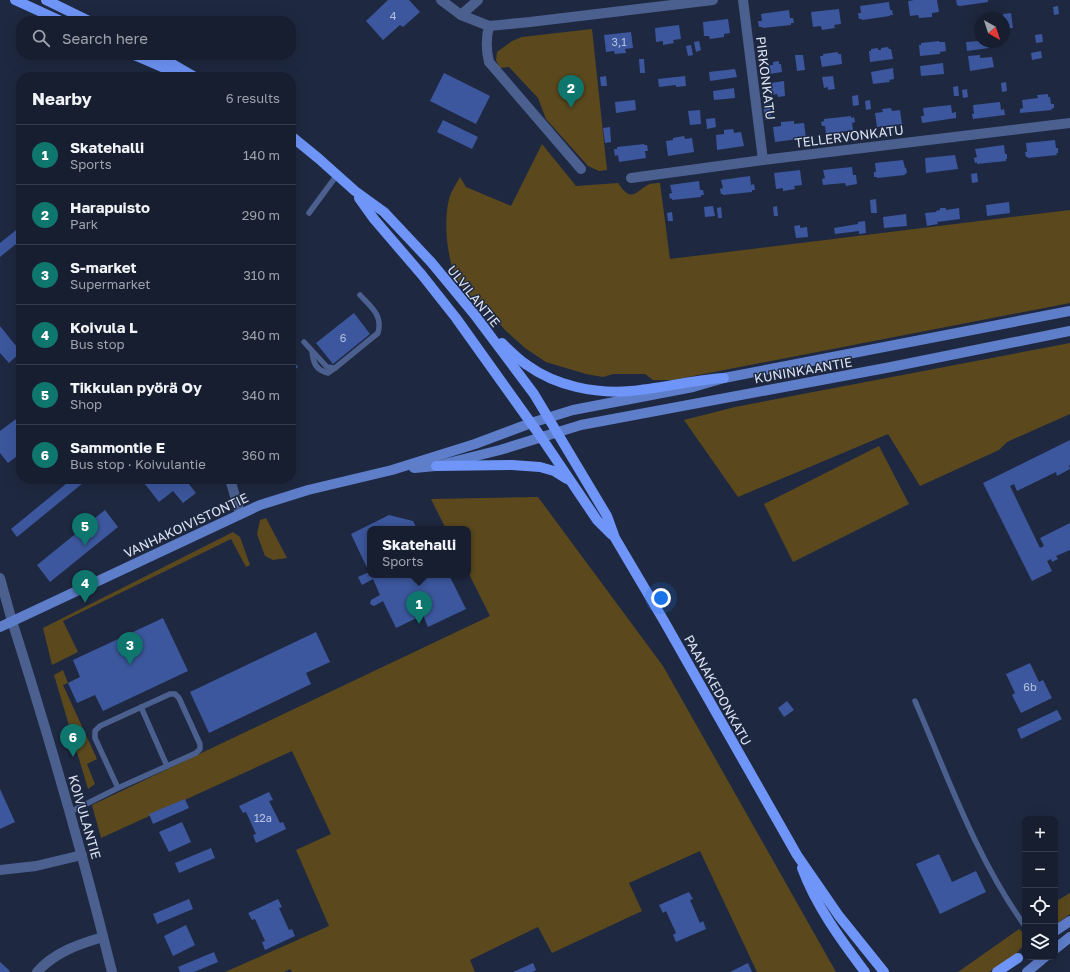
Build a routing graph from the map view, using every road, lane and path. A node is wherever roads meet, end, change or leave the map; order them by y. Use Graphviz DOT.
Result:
graph roads {
  1 [pos="15,0"];
  2 [pos="46,0"];
  3 [pos="441,0"];
  4 [pos="478,0"];
  5 [pos="713,0"];
  6 [pos="743,0"];
  7 [pos="461,15"];
  8 [pos="49,16"];
  9 [pos="79,16"];
  10 [pos="488,26"];
  11 [pos="146,60"];
  12 [pos="166,60"];
  13 [pos="173,72"];
  14 [pos="186,72"];
  15 [pos="1070,123"];
  16 [pos="296,140"];
  17 [pos="763,160"];
  18 [pos="581,169"];
  19 [pos="337,175"];
  20 [pos="631,178"];
  21 [pos="355,191"];
  22 [pos="309,213"];
  23 [pos="360,295"];
  24 [pos="1070,311"];
  25 [pos="474,314"];
  26 [pos="1070,331"];
  27 [pos="304,342"];
  28 [pos="724,378"];
  29 [pos="548,417"];
  30 [pos="531,423"];
  31 [pos="556,432"];
  32 [pos="541,437"];
  33 [pos="436,466"];
  34 [pos="392,470"];
  35 [pos="571,481"];
  36 [pos="231,484"];
  37 [pos="240,513"];
  38 [pos="615,538"];
  39 [pos="0,578"];
  40 [pos="12,621"];
  41 [pos="0,626"];
  42 [pos="915,701"];
  43 [pos="141,707"];
  44 [pos="168,766"];
  45 [pos="118,788"];
  46 [pos="70,812"];
  47 [pos="82,855"];
  48 [pos="797,855"];
  49 [pos="0,870"];
  50 [pos="1070,921"];
  51 [pos="1024,924"];
  52 [pos="1058,929"];
  53 [pos="103,936"];
  54 [pos="1070,937"];
  55 [pos="1058,947"];
  56 [pos="865,951"];
  57 [pos="1022,956"];
  58 [pos="1041,960"];
  59 [pos="37,972"];
  60 [pos="112,972"];
  61 [pos="865,972"];
  62 [pos="884,972"];
  63 [pos="893,972"];
  64 [pos="997,972"];
  65 [pos="1004,972"];
  66 [pos="1027,972"];
  1 -- 8 [label="main road"];
  2 -- 9 [label="main road"];
  3 -- 7 [label="street"];
  4 -- 7 [label="street"];
  5 -- 10 [label="street"];
  6 -- 17 [label="street, PIRKONKATU"];
  7 -- 10 [label="street"];
  10 -- 18 [label="street"];
  11 -- 13 [label="main road"];
  12 -- 14 [label="main road"];
  15 -- 17 [label="street, TELLERVONKATU"];
  16 -- 19 [label="main road, ULVILANTIE"];
  17 -- 20 [label="street, TELLERVONKATU"];
  19 -- 21 [label="main road, ULVILANTIE"];
  19 -- 22 [label="lane"];
  21 -- 25 [label="main road, ULVILANTIE"];
  21 -- 30 [label="main road, ULVILANTIE"];
  23 -- 27 [label="lane"];
  24 -- 28 [label="main road, KUNINKAANTIE"];
  25 -- 28 [label="main road"];
  25 -- 29 [label="main road, ULVILANTIE"];
  26 -- 31 [label="main road, KUNINKAANTIE"];
  28 -- 29 [label="main road, KUNINKAANTIE"];
  29 -- 30 [label="main road, VANHAKOIVISTONTIE"];
  29 -- 31 [label="main road, ULVILANTIE"];
  30 -- 32 [label="main road, ULVILANTIE"];
  30 -- 34 [label="main road, VANHAKOIVISTONTIE"];
  31 -- 32 [label="main road, KUNINKAANTIE"];
  31 -- 38 [label="main road, PAANAKEDONKATU"];
  32 -- 33 [label="main road, VANHAKOIVISTONTIE"];
  32 -- 35 [label="main road, PAANAKEDONKATU"];
  33 -- 34 [label="main road, VANHAKOIVISTONTIE"];
  33 -- 35 [label="main road"];
  34 -- 37 [label="main road, VANHAKOIVISTONTIE"];
  35 -- 38 [label="main road, PAANAKEDONKATU"];
  36 -- 37 [label="street"];
  37 -- 40 [label="main road, VANHAKOIVISTONTIE"];
  38 -- 48 [label="main road, PAANAKEDONKATU"];
  39 -- 40 [label="street, KOIVULANTIE"];
  40 -- 41 [label="main road, VANHAKOIVISTONTIE"];
  40 -- 46 [label="street, KOIVULANTIE"];
  42 -- 51 [label="lane"];
  43 -- 44 [label="lane"];
  43 -- 44 [label="lane"];
  43 -- 45 [label="lane"];
  44 -- 45 [label="lane"];
  45 -- 46 [label="lane"];
  46 -- 47 [label="street, KOIVULANTIE"];
  47 -- 49 [label="street"];
  47 -- 53 [label="street, KOIVULANTIE"];
  48 -- 56 [label="main road, PAANAKEDONKATU"];
  48 -- 61 [label="main road, PAANAKEDONKATU"];
  50 -- 52 [label="main road"];
  53 -- 59 [label="street"];
  53 -- 60 [label="street, KOIVULANTIE"];
  54 -- 55 [label="main road"];
  56 -- 62 [label="main road, PAANAKEDONKATU"];
  56 -- 63 [label="main road"];
  57 -- 64 [label="main road"];
  57 -- 65 [label="main road"];
  58 -- 66 [label="main road"];
}
